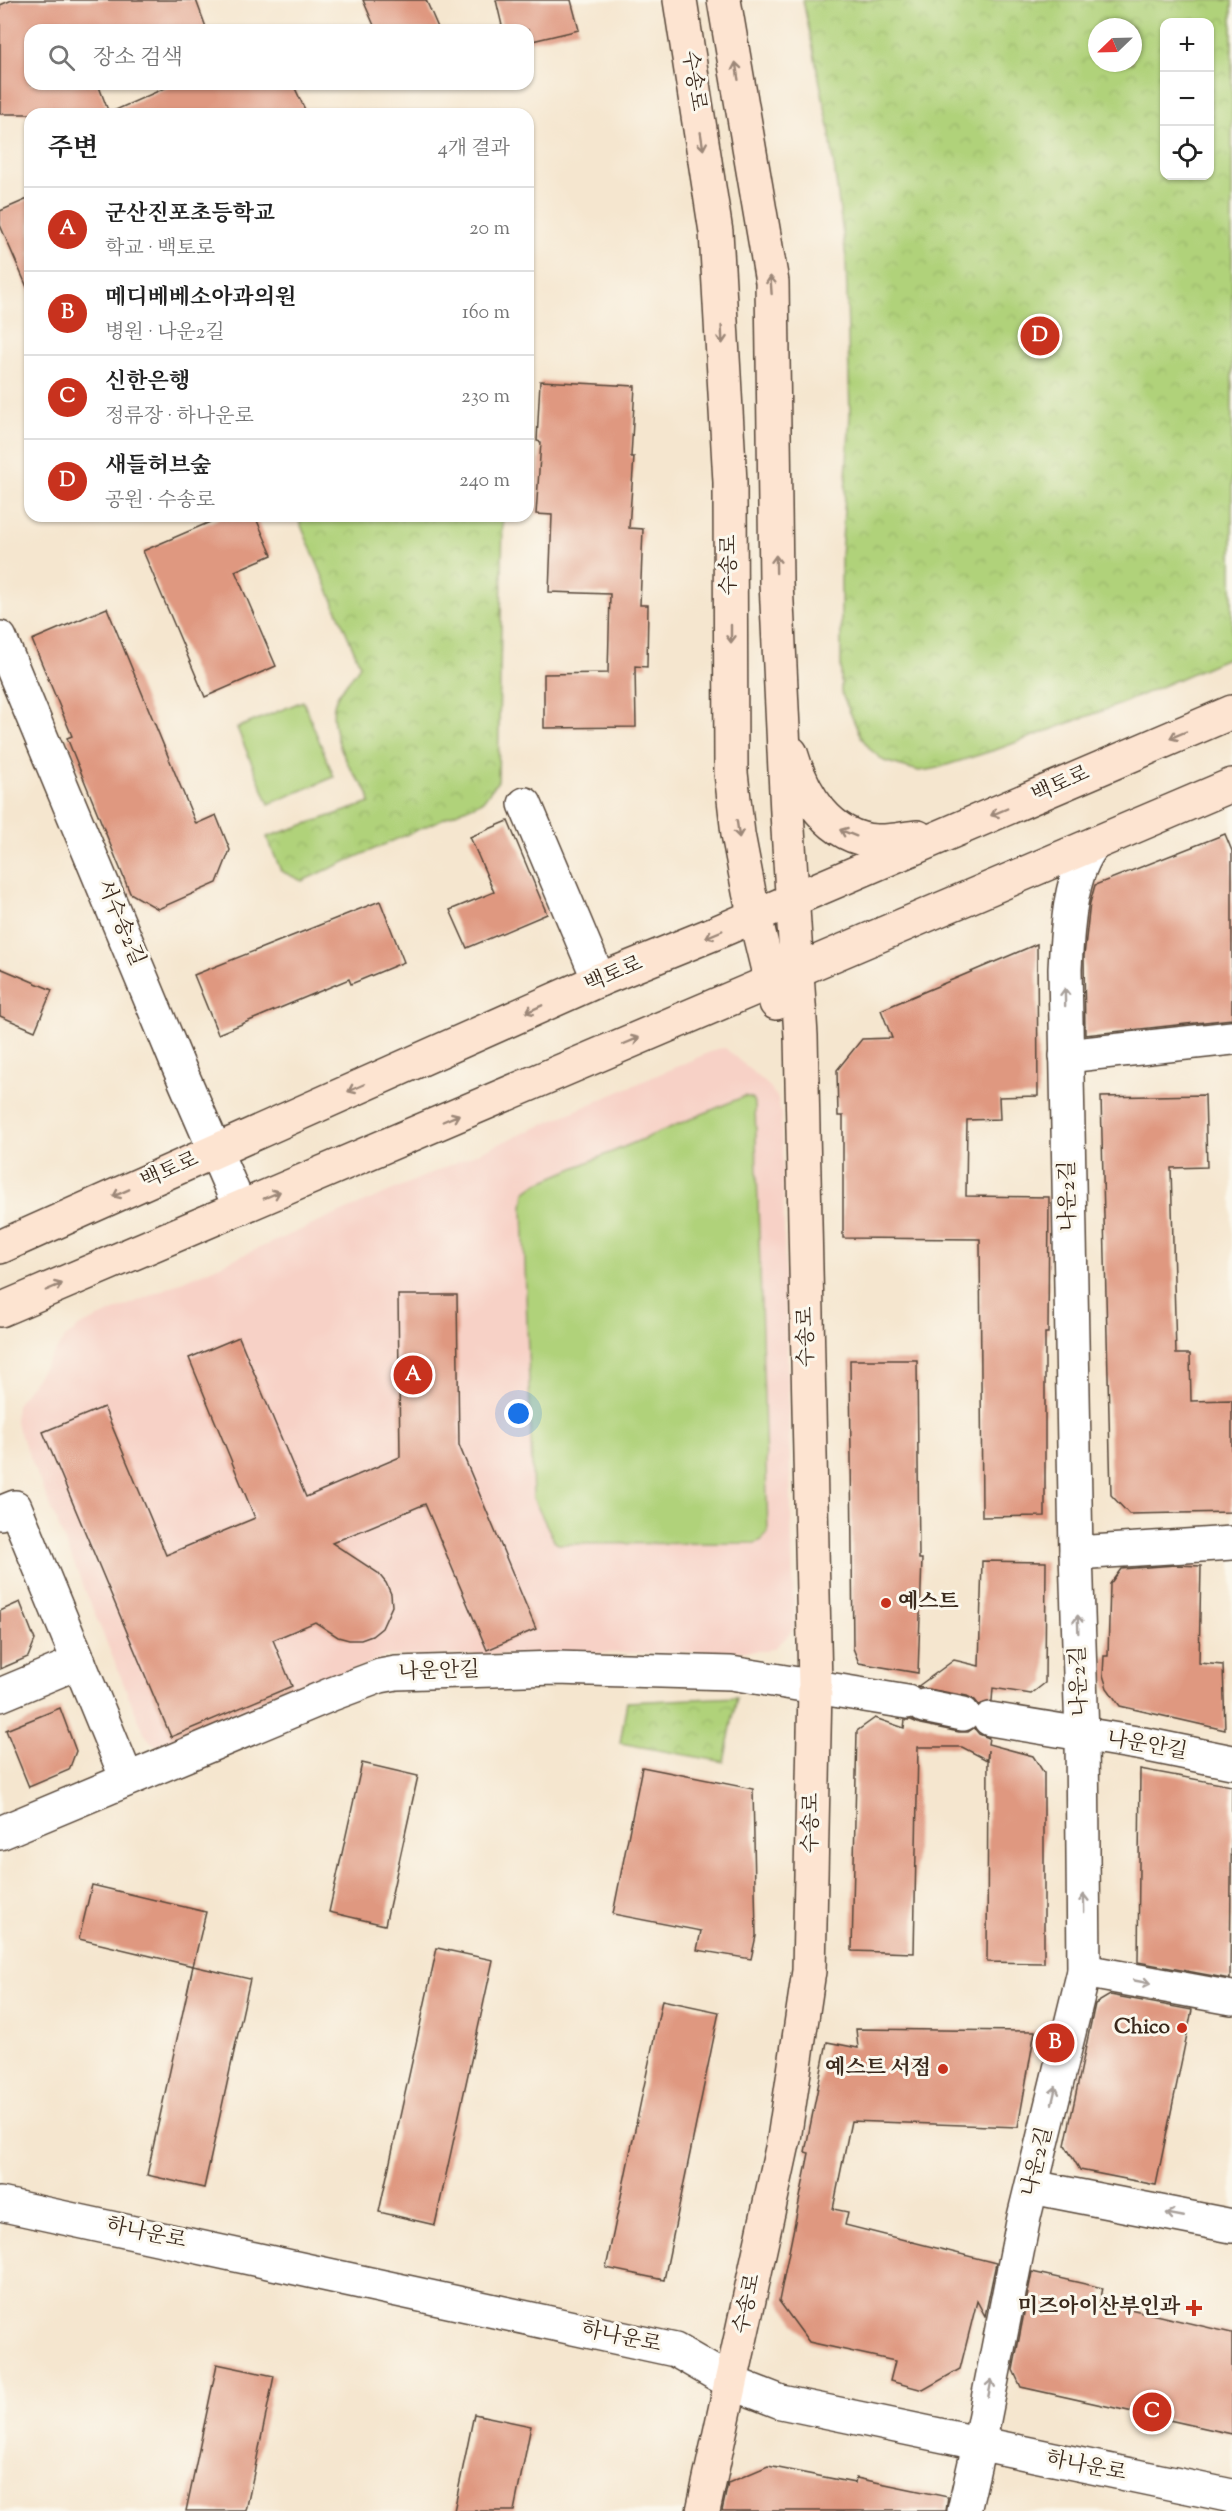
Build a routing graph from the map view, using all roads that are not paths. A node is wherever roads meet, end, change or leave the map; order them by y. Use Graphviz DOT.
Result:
graph roads {
  1 [pos="680,0"];
  2 [pos="723,0"];
  3 [pos="0,638"];
  4 [pos="782,697"];
  5 [pos="1232,712"];
  6 [pos="1232,785"];
  7 [pos="525,804"];
  8 [pos="947,835"];
  9 [pos="1094,844"];
  10 [pos="793,899"];
  11 [pos="755,915"];
  12 [pos="784,976"];
  13 [pos="599,980"];
  14 [pos="1232,1038"];
  15 [pos="1066,1056"];
  16 [pos="215,1150"];
  17 [pos="240,1208"];
  18 [pos="0,1247"];
  19 [pos="0,1310"];
  20 [pos="0,1513"];
  21 [pos="1232,1543"];
  22 [pos="1076,1553"];
  23 [pos="79,1662"];
  24 [pos="815,1687"];
  25 [pos="0,1695"];
  26 [pos="1082,1735"];
  27 [pos="1232,1762"];
  28 [pos="127,1779"];
  29 [pos="0,1833"];
  30 [pos="1084,1971"];
  31 [pos="1232,1998"];
  32 [pos="1032,2187"];
  33 [pos="0,2204"];
  34 [pos="1232,2226"];
  35 [pos="732,2383"];
  36 [pos="980,2445"];
  37 [pos="1232,2496"];
  38 [pos="703,2511"];
  39 [pos="964,2511"];
  1 -- 11 [label="street, 수송로, one-way"];
  4 -- 2 [label="street, 수송로, one-way"];
  3 -- 16 [label="street, 서수송2길"];
  8 -- 4 [label="street, one-way"];
  4 -- 10 [label="street, 수송로"];
  5 -- 8 [label="street, 백토로, one-way"];
  6 -- 9 [label="street"];
  7 -- 13 [label="street"];
  8 -- 10 [label="street, 백토로"];
  9 -- 12 [label="street"];
  15 -- 9 [label="street, 나운2길, one-way"];
  10 -- 11 [label="street, 백토로"];
  10 -- 12 [label="street, 수송로"];
  11 -- 12 [label="street, 수송로"];
  11 -- 13 [label="street, 백토로, one-way"];
  17 -- 12 [label="street, one-way"];
  12 -- 24 [label="street, 수송로"];
  13 -- 16 [label="street, 백토로, one-way"];
  14 -- 15 [label="street"];
  15 -- 22 [label="street, 나운2길"];
  16 -- 17 [label="street, 서수송2길"];
  16 -- 18 [label="street, 백토로, one-way"];
  19 -- 17 [label="street, one-way"];
  20 -- 23 [label="street"];
  21 -- 22 [label="street"];
  26 -- 22 [label="street, 나운2길, one-way"];
  23 -- 25 [label="street"];
  23 -- 28 [label="street"];
  24 -- 26 [label="street, 나운안길"];
  24 -- 28 [label="street, 나운안길"];
  24 -- 35 [label="street, 수송로"];
  26 -- 27 [label="street, 나운안길"];
  30 -- 26 [label="street, 나운2길, one-way"];
  28 -- 29 [label="street, 나운안길"];
  30 -- 31 [label="street, one-way"];
  32 -- 30 [label="street, 나운2길, one-way"];
  34 -- 32 [label="street, one-way"];
  36 -- 32 [label="street, 나운2길, one-way"];
  33 -- 35 [label="street, 하나운로"];
  35 -- 36 [label="street, 하나운로"];
  35 -- 38 [label="street, 수송로"];
  36 -- 37 [label="street, 하나운로"];
  36 -- 39 [label="street, 나운2길"];
}
